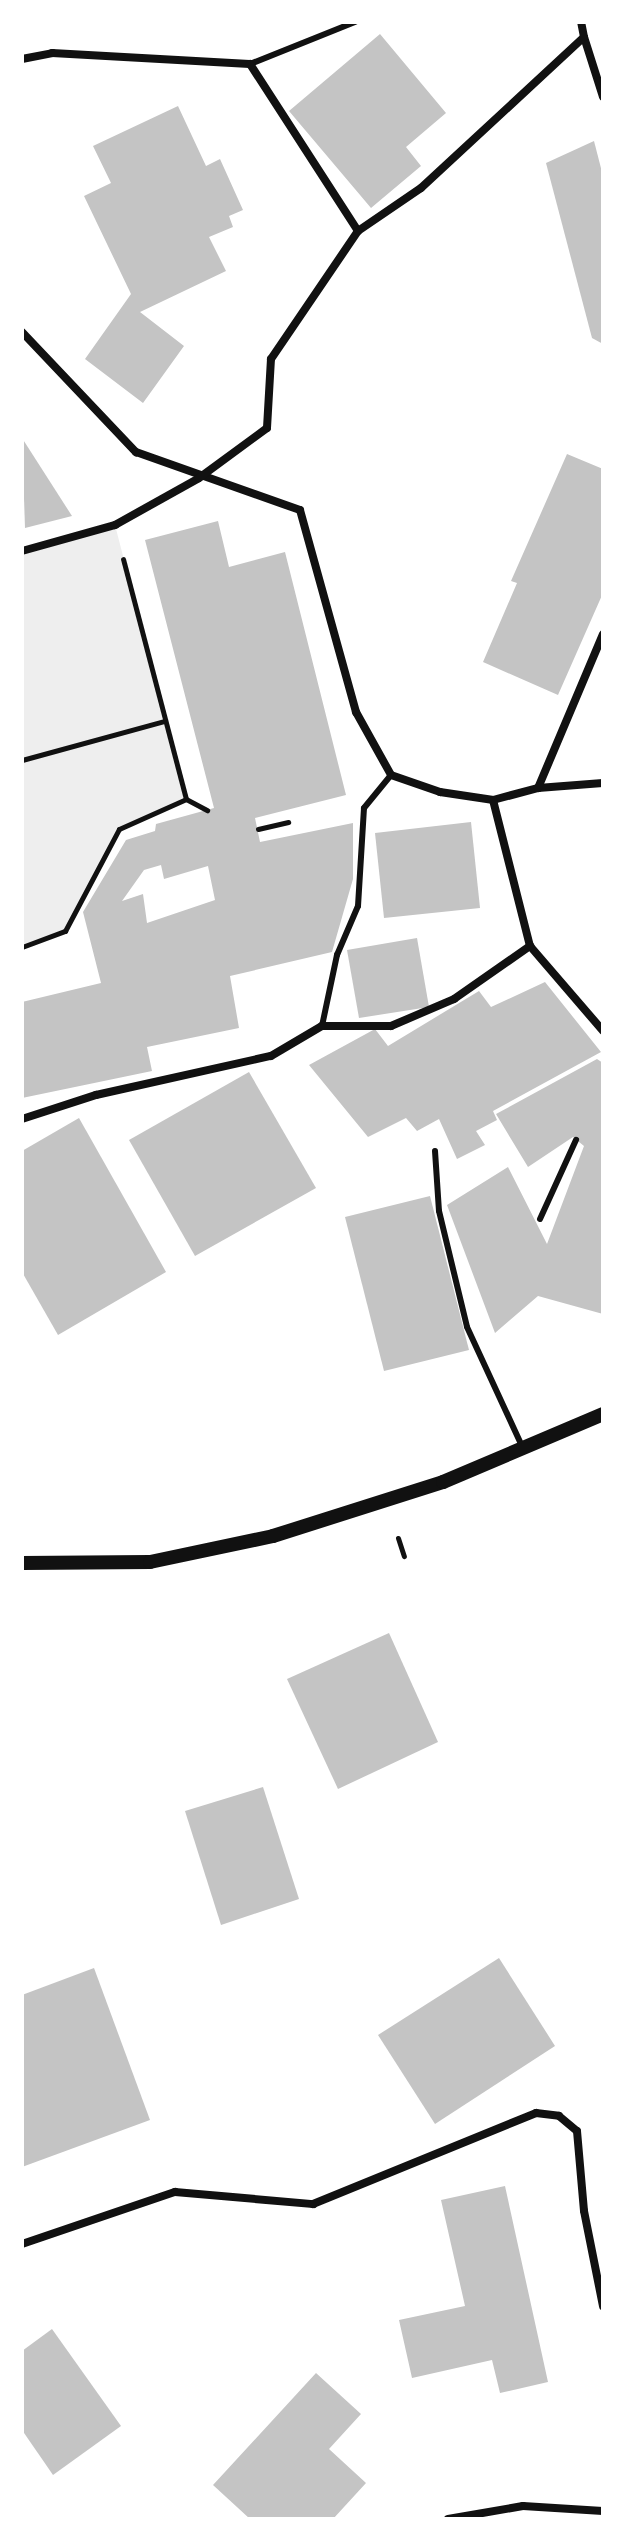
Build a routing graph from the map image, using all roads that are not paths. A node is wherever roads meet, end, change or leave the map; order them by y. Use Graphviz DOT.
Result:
graph roads {
  1 [pos="355,22"];
  2 [pos="581,22"];
  3 [pos="584,37"];
  4 [pos="22,59"];
  5 [pos="250,64"];
  6 [pos="603,97"];
  7 [pos="358,231"];
  8 [pos="22,332"];
  9 [pos="199,478"];
  10 [pos="22,551"];
  11 [pos="603,634"];
  12 [pos="391,775"];
  13 [pos="603,783"];
  14 [pos="538,788"];
  15 [pos="493,800"];
  16 [pos="530,946"];
  17 [pos="322,1026"];
  18 [pos="603,1031"];
  19 [pos="22,1119"];
  20 [pos="576,1140"];
  21 [pos="435,1151"];
  22 [pos="540,1219"];
  23 [pos="603,1414"];
  24 [pos="524,1450"];
  25 [pos="22,1563"];
  26 [pos="22,2244"];
  27 [pos="603,2306"];
  28 [pos="603,2511"];
  29 [pos="448,2519"];
  1 -- 5 [label="lane"];
  2 -- 3 [label="street"];
  3 -- 6 [label="street"];
  3 -- 7 [label="street"];
  4 -- 5 [label="street"];
  5 -- 7 [label="street"];
  7 -- 9 [label="street"];
  8 -- 9 [label="street"];
  9 -- 10 [label="street"];
  9 -- 12 [label="street"];
  11 -- 14 [label="street"];
  12 -- 15 [label="street"];
  12 -- 17 [label="lane"];
  13 -- 14 [label="street"];
  14 -- 15 [label="street"];
  15 -- 16 [label="street"];
  16 -- 17 [label="street"];
  16 -- 18 [label="street"];
  17 -- 19 [label="street"];
  20 -- 22 [label="lane"];
  21 -- 24 [label="lane"];
  23 -- 24 [label="street"];
  24 -- 25 [label="street"];
  26 -- 27 [label="street"];
  28 -- 29 [label="street"];
}
